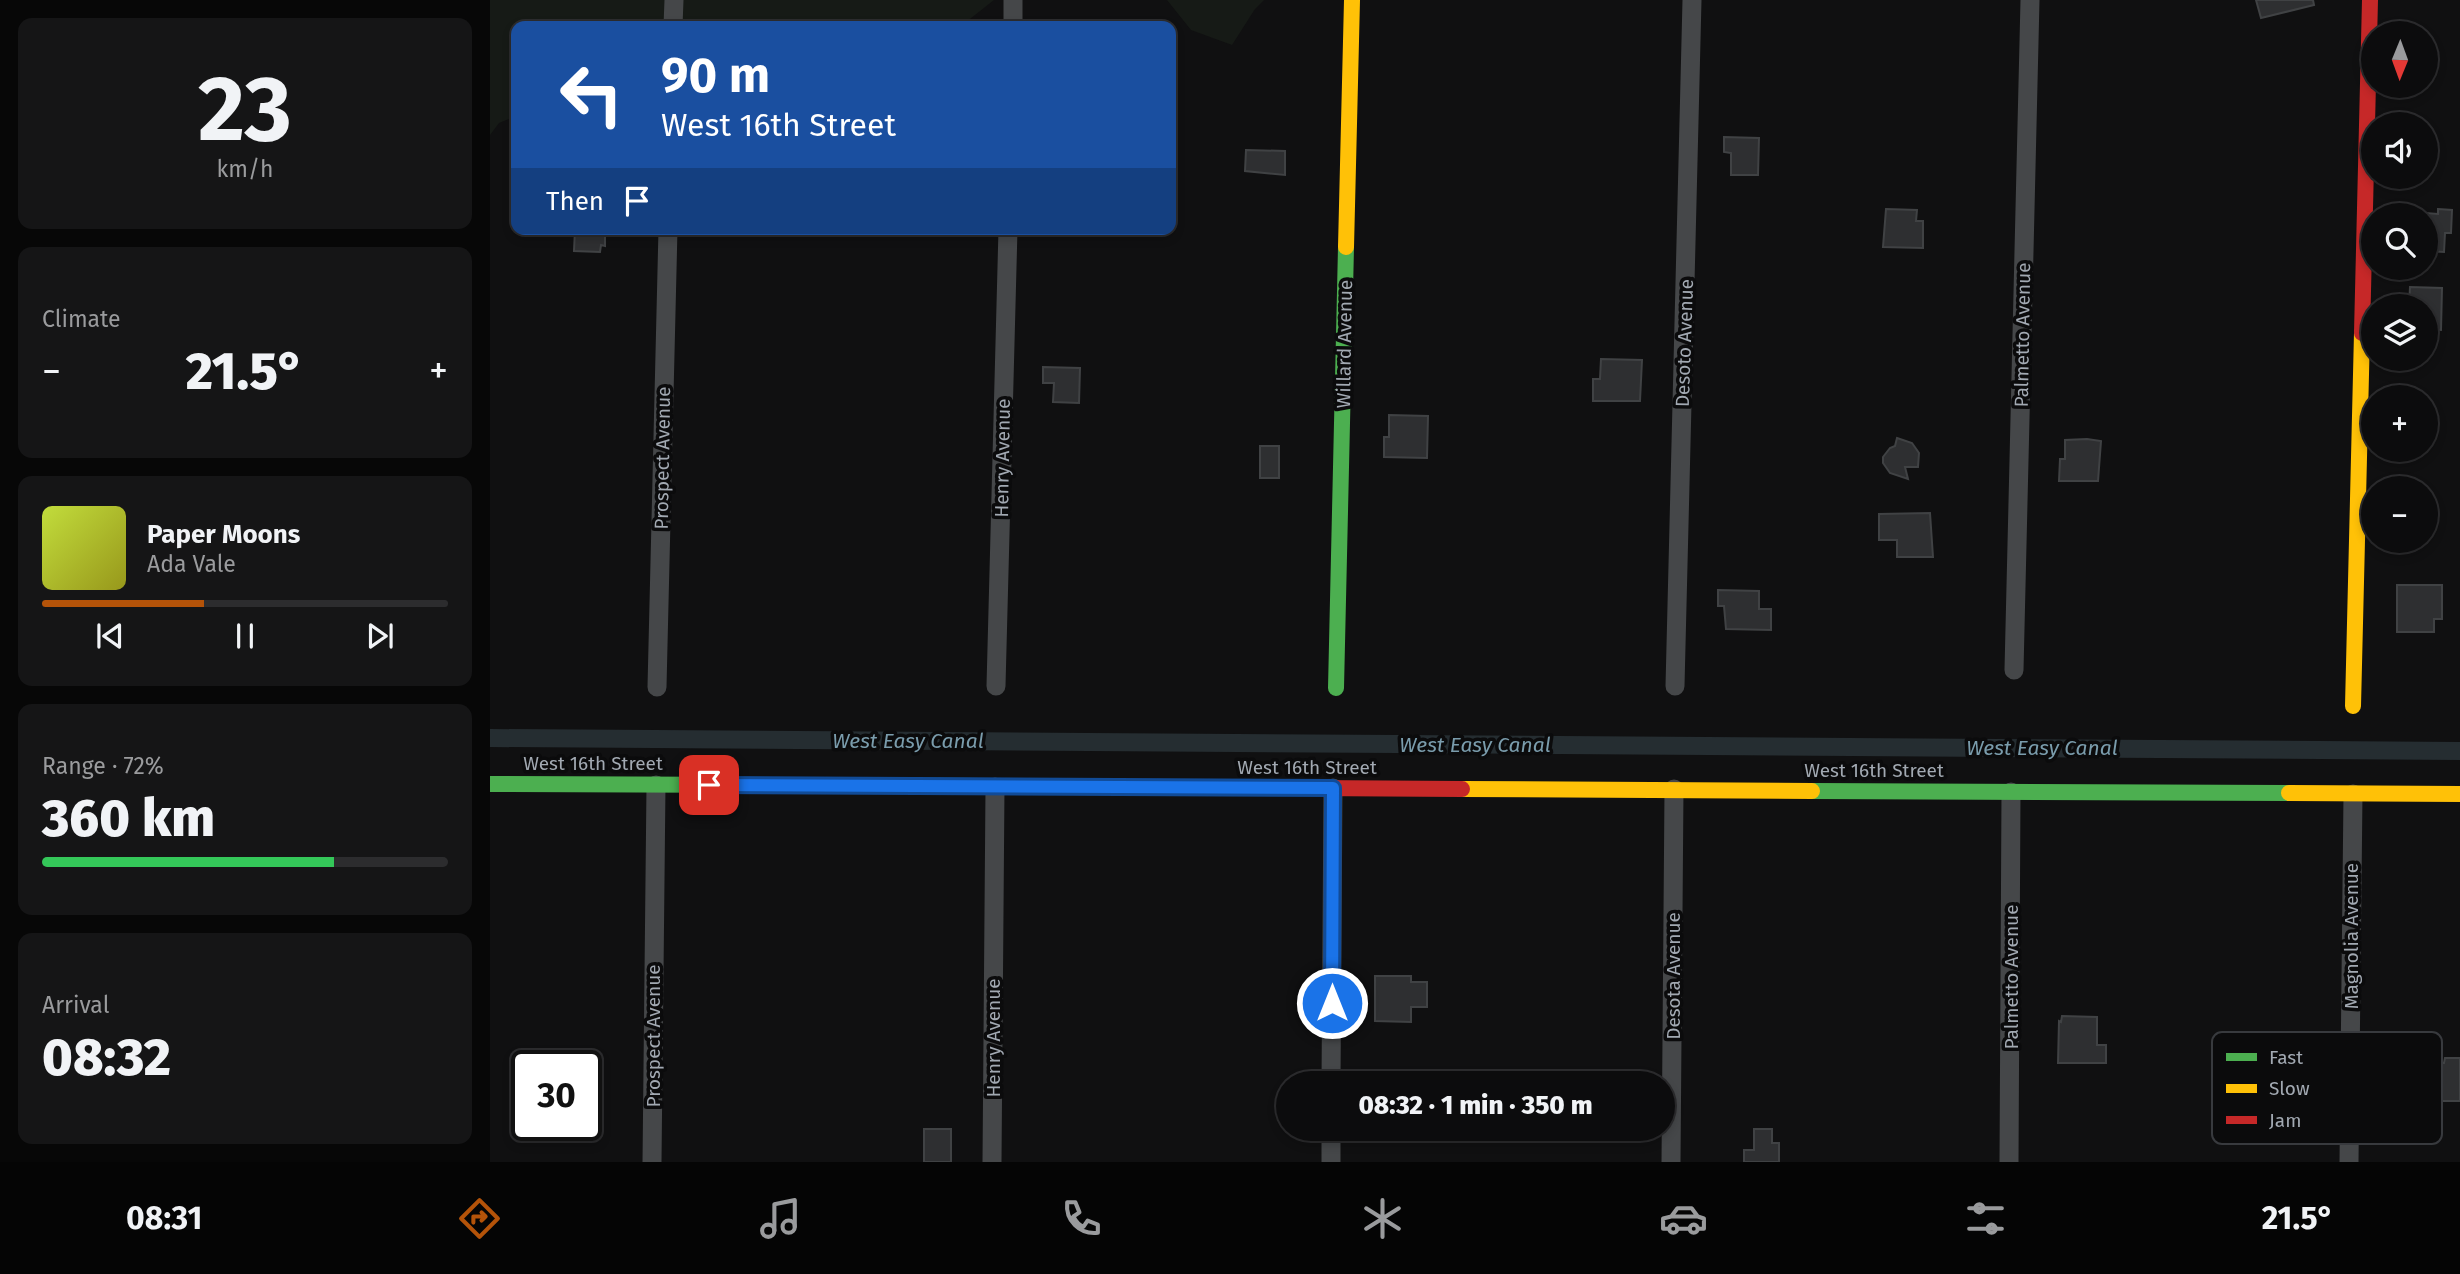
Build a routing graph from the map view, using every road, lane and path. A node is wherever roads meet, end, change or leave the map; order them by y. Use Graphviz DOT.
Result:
graph roads {
  1 [pos="674,0"];
  2 [pos="1013,0"];
  3 [pos="1352,0"];
  4 [pos="1692,0"];
  5 [pos="2030,0"];
  6 [pos="2370,0"];
  7 [pos="673,21"];
  8 [pos="1013,21"];
  9 [pos="668,235"];
  10 [pos="1007,235"];
  11 [pos="2014,670"];
  12 [pos="1675,685"];
  13 [pos="996,686"];
  14 [pos="657,687"];
  15 [pos="1336,688"];
  16 [pos="2353,706"];
  17 [pos="490,784"];
  18 [pos="656,785"];
  19 [pos="995,787"];
  20 [pos="1333,788"];
  21 [pos="1674,789"];
  22 [pos="2011,792"];
  23 [pos="2353,794"];
  24 [pos="2460,794"];
  25 [pos="2350,1032"];
  26 [pos="1331,1071"];
  27 [pos="1331,1141"];
  28 [pos="2349,1144"];
  29 [pos="652,1162"];
  30 [pos="992,1162"];
  31 [pos="1331,1162"];
  32 [pos="1671,1162"];
  33 [pos="2009,1162"];
  34 [pos="2349,1162"];
  1 -- 7 [label="street"];
  2 -- 8 [label="street"];
  3 -- 15 [label="street, Willard Avenue"];
  4 -- 12 [label="street, Desoto Avenue"];
  5 -- 11 [label="street, Palmetto Avenue"];
  6 -- 16 [label="street"];
  9 -- 14 [label="street, Prospect Avenue"];
  10 -- 13 [label="street, Henry Avenue"];
  17 -- 18 [label="street, West 16th Street"];
  18 -- 19 [label="street, West 16th Street"];
  18 -- 29 [label="street, Prospect Avenue"];
  19 -- 20 [label="street, West 16th Street"];
  19 -- 30 [label="street, Henry Avenue"];
  20 -- 21 [label="street, West 16th Street"];
  20 -- 26 [label="street"];
  21 -- 22 [label="street, West 16th Street"];
  21 -- 32 [label="street, Desota Avenue"];
  22 -- 23 [label="street, West 16th Street"];
  22 -- 33 [label="street, Palmetto Avenue"];
  23 -- 24 [label="street, West 16th Street"];
  23 -- 25 [label="street, Magnolia Avenue"];
  27 -- 31 [label="street"];
  28 -- 34 [label="street, Magnolia Avenue"];
}
